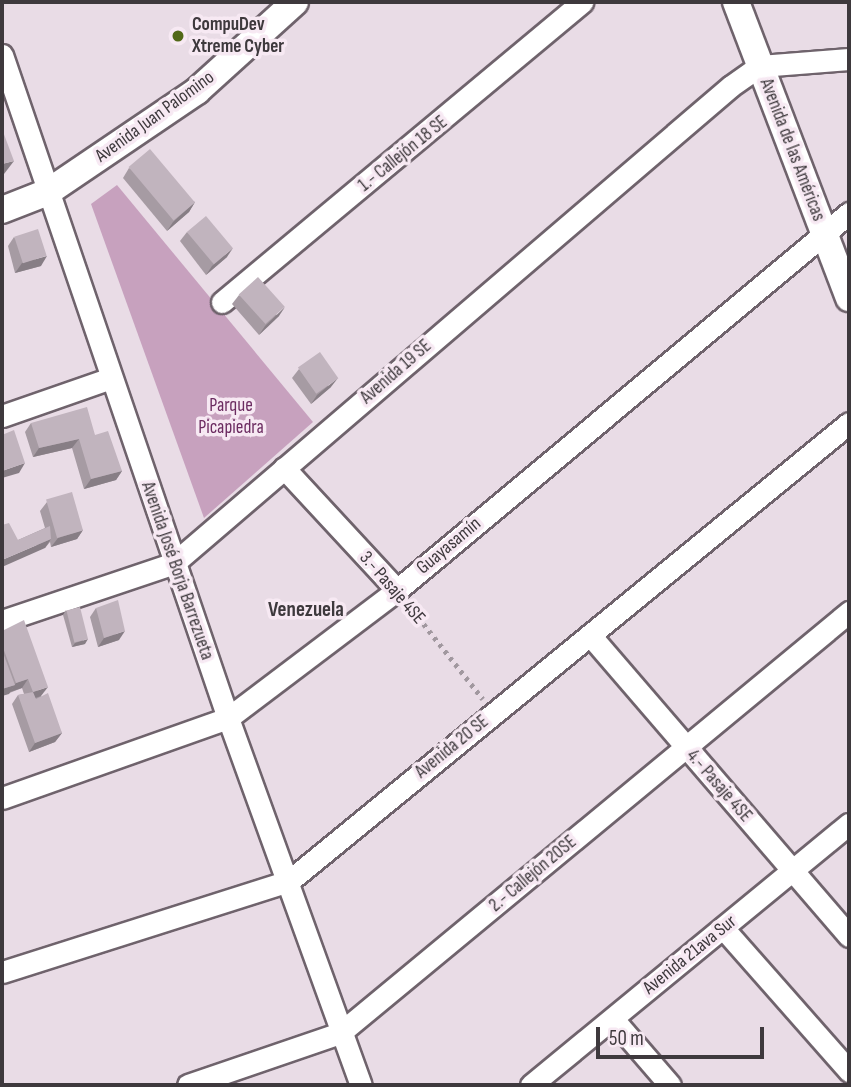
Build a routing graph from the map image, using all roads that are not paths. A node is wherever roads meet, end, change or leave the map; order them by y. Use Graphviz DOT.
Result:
graph roads {
  1 [pos="295,2"];
  2 [pos="582,2"];
  3 [pos="736,2"];
  4 [pos="2,55"];
  5 [pos="849,59"];
  6 [pos="760,66"];
  7 [pos="47,192"];
  8 [pos="2,210"];
  9 [pos="849,213"];
  10 [pos="824,235"];
  11 [pos="849,298"];
  12 [pos="222,302"];
  13 [pos="111,378"];
  14 [pos="2,416"];
  15 [pos="849,424"];
  16 [pos="284,468"];
  17 [pos="174,564"];
  18 [pos="397,590"];
  19 [pos="849,612"];
  20 [pos="2,621"];
  21 [pos="590,635"];
  22 [pos="228,718"];
  23 [pos="686,747"];
  24 [pos="2,798"];
  25 [pos="849,824"];
  26 [pos="793,871"];
  27 [pos="289,881"];
  28 [pos="723,928"];
  29 [pos="849,936"];
  30 [pos="2,972"];
  31 [pos="613,1018"];
  32 [pos="340,1033"];
  33 [pos="849,1071"];
  34 [pos="188,1085"];
  35 [pos="361,1085"];
  36 [pos="531,1085"];
  37 [pos="670,1085"];
  1 -- 7 [label="street, Avenida Juan Palomino"];
  2 -- 12 [label="street, 1.- Callejón 18 SE"];
  3 -- 6 [label="street, Avenida de las Américas"];
  4 -- 7 [label="street, Avenida José Borja Barrezueta"];
  5 -- 6 [label="street"];
  6 -- 10 [label="street, Avenida de las Américas"];
  6 -- 16 [label="street, Avenida 19 SE"];
  7 -- 8 [label="street, Avenida Juan Palomino"];
  7 -- 13 [label="street, Avenida José Borja Barrezueta"];
  9 -- 10 [label="street, Guayasamín"];
  10 -- 11 [label="street, Avenida de las Américas"];
  10 -- 18 [label="street, Guayasamín"];
  13 -- 14 [label="street"];
  13 -- 17 [label="street, Avenida José Borja Barrezueta"];
  15 -- 21 [label="street, Avenida 20 SE"];
  16 -- 17 [label="street, Avenida 19 SE"];
  16 -- 18 [label="street, 3.- Pasaje 4SE"];
  17 -- 20 [label="street, Avenida 19 SE"];
  17 -- 22 [label="street, Avenida José Borja Barrezueta"];
  18 -- 22 [label="street, Guayasamín"];
  19 -- 23 [label="street, 2.- Callejón 20SE"];
  21 -- 23 [label="street, 4.- Pasaje 4SE"];
  21 -- 27 [label="street, Avenida 20 SE"];
  22 -- 24 [label="street, Guayasamín"];
  22 -- 27 [label="street, Avenida José Borja Barrezueta"];
  23 -- 26 [label="street, 4.- Pasaje 4SE"];
  23 -- 32 [label="street, 2.- Callejón 20SE"];
  25 -- 26 [label="street, Avenida 21ava Sur"];
  26 -- 28 [label="street, Avenida 21ava Sur"];
  26 -- 29 [label="street, 4.- Pasaje 4SE"];
  27 -- 30 [label="street, Avenida 20 SE"];
  27 -- 32 [label="street, Avenida José Borja Barrezueta"];
  28 -- 31 [label="street, Avenida 21ava Sur"];
  28 -- 33 [label="street"];
  31 -- 36 [label="street, Avenida 21ava Sur"];
  31 -- 37 [label="street"];
  32 -- 34 [label="street, 2.- Callejón 20SE"];
  32 -- 35 [label="street, Avenida José Borja Barrezueta"];
}
